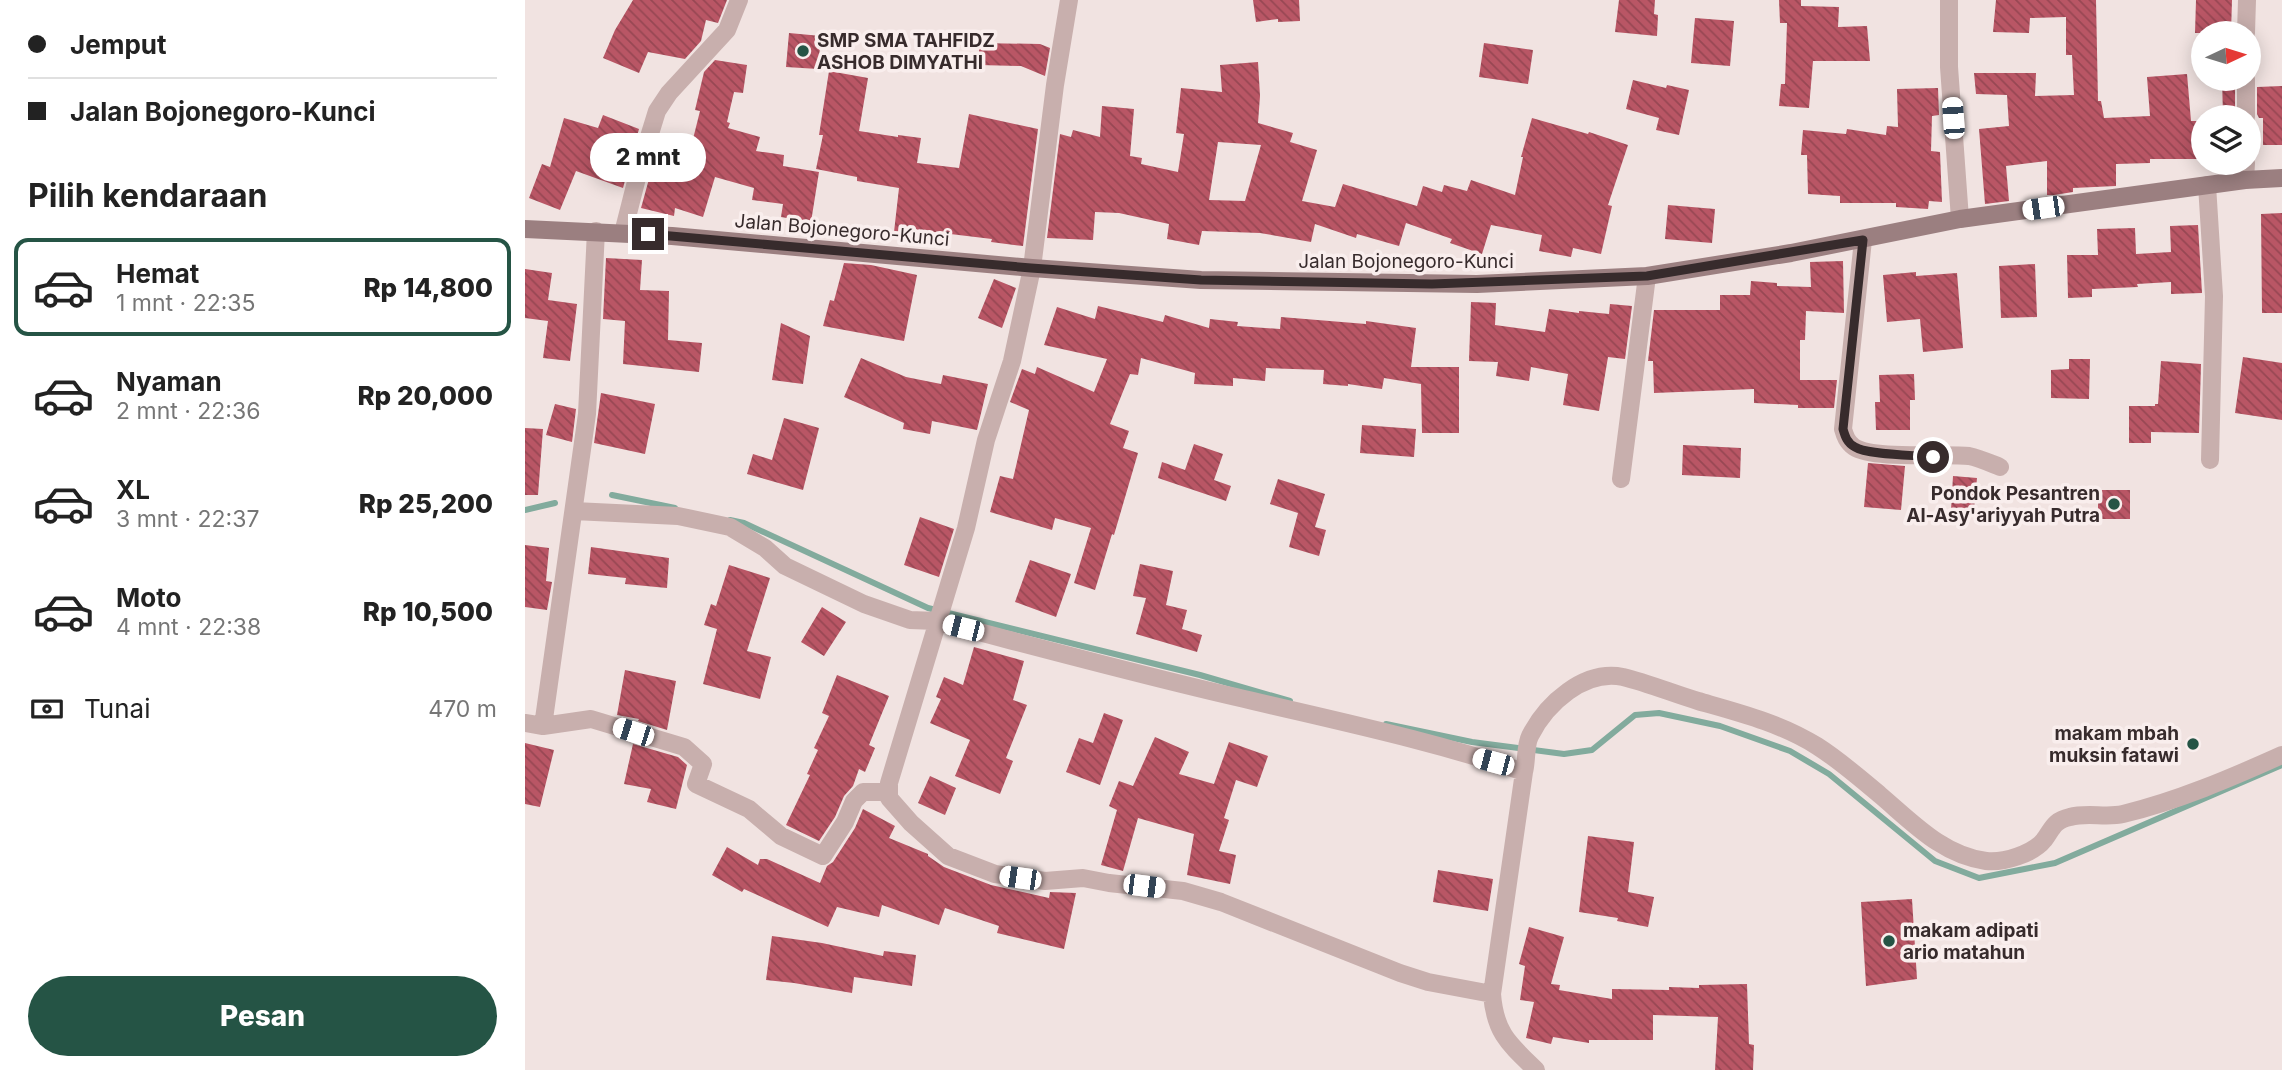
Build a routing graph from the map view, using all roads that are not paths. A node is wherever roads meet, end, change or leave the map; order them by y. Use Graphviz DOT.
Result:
graph roads {
  1 [pos="739,0"];
  2 [pos="1069,0"];
  3 [pos="1949,0"];
  4 [pos="2247,0"];
  5 [pos="2246,21"];
  6 [pos="2261,174"];
  7 [pos="2235,175"];
  8 [pos="2282,178"];
  9 [pos="2207,185"];
  10 [pos="1960,219"];
  11 [pos="525,229"];
  12 [pos="596,231"];
  13 [pos="623,233"];
  14 [pos="1863,240"];
  15 [pos="1031,268"];
  16 [pos="1647,276"];
  17 [pos="2210,460"];
  18 [pos="2000,467"];
  19 [pos="1621,479"];
  20 [pos="575,502"];
  21 [pos="938,619"];
  22 [pos="525,723"];
  23 [pos="543,726"];
  24 [pos="2282,755"];
  25 [pos="1524,770"];
  26 [pos="889,792"];
  27 [pos="1492,994"];
  28 [pos="1536,1070"];
  1 -- 13 [label="street"];
  2 -- 15 [label="street"];
  3 -- 10 [label="street"];
  4 -- 5 [label="street"];
  6 -- 8 [label="main road, Jalan Bojonegoro-Kunci"];
  7 -- 9 [label="main road, Jalan Bojonegoro-Kunci"];
  9 -- 10 [label="main road, Jalan Bojonegoro-Kunci"];
  9 -- 17 [label="street"];
  10 -- 14 [label="main road, Jalan Bojonegoro-Kunci"];
  11 -- 12 [label="main road, Jalan Bojonegoro-Kunci"];
  12 -- 13 [label="main road, Jalan Bojonegoro-Kunci"];
  12 -- 20 [label="street"];
  13 -- 15 [label="main road, Jalan Bojonegoro-Kunci"];
  14 -- 16 [label="main road, Jalan Bojonegoro-Kunci"];
  14 -- 18 [label="street"];
  15 -- 16 [label="main road, Jalan Bojonegoro-Kunci"];
  15 -- 21 [label="street"];
  16 -- 19 [label="street"];
  20 -- 21 [label="street"];
  20 -- 23 [label="street"];
  21 -- 25 [label="street"];
  21 -- 26 [label="street"];
  22 -- 23 [label="street"];
  23 -- 26 [label="street"];
  24 -- 25 [label="street"];
  25 -- 27 [label="street"];
  26 -- 27 [label="street"];
  27 -- 28 [label="street"];
}
